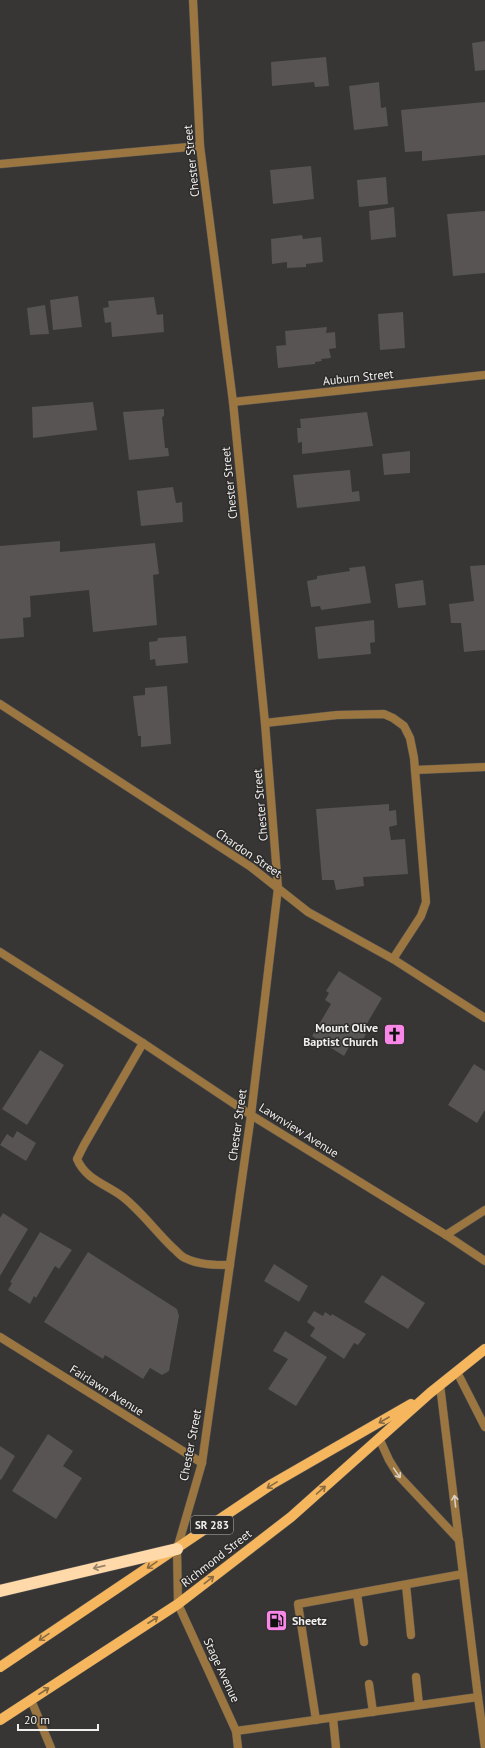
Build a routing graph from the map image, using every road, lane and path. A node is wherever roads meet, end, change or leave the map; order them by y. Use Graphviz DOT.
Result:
graph roads {
  1 [pos="193,0"];
  2 [pos="200,146"];
  3 [pos="0,164"];
  4 [pos="485,375"];
  5 [pos="233,402"];
  6 [pos="0,704"];
  7 [pos="265,723"];
  8 [pos="485,767"];
  9 [pos="415,770"];
  10 [pos="278,888"];
  11 [pos="0,952"];
  12 [pos="393,959"];
  13 [pos="485,1018"];
  14 [pos="143,1043"];
  15 [pos="251,1115"];
  16 [pos="485,1210"];
  17 [pos="446,1235"];
  18 [pos="485,1261"];
  19 [pos="230,1265"];
  20 [pos="0,1337"];
  21 [pos="485,1350"];
  22 [pos="457,1372"];
  23 [pos="440,1385"];
  24 [pos="430,1393"];
  25 [pos="485,1427"];
  26 [pos="379,1438"];
  27 [pos="202,1463"];
  28 [pos="459,1540"];
  29 [pos="177,1548"];
  30 [pos="463,1574"];
  31 [pos="406,1585"];
  32 [pos="0,1591"];
  33 [pos="357,1594"];
  34 [pos="178,1604"];
  35 [pos="411,1635"];
  36 [pos="364,1642"];
  37 [pos="0,1667"];
  38 [pos="416,1677"];
  39 [pos="369,1684"];
  40 [pos="478,1697"];
  41 [pos="31,1700"];
  42 [pos="419,1705"];
  43 [pos="372,1712"];
  44 [pos="333,1718"];
  45 [pos="0,1720"];
  46 [pos="316,1720"];
  47 [pos="236,1731"];
  48 [pos="51,1748"];
  49 [pos="238,1748"];
  50 [pos="336,1748"];
  51 [pos="485,1748"];
  1 -- 2 [label="street, Chester Street"];
  2 -- 3 [label="street"];
  2 -- 5 [label="street, Chester Street"];
  4 -- 5 [label="street, Auburn Street"];
  5 -- 7 [label="street, Chester Street"];
  6 -- 10 [label="street, Chardon Street"];
  7 -- 9 [label="street"];
  7 -- 10 [label="street, Chester Street"];
  8 -- 9 [label="street"];
  9 -- 12 [label="street"];
  10 -- 12 [label="street, Chardon Street"];
  10 -- 15 [label="street, Chester Street"];
  11 -- 14 [label="street, Lawnview Avenue"];
  12 -- 13 [label="street, Chardon Street"];
  14 -- 15 [label="street, Lawnview Avenue"];
  14 -- 19 [label="street"];
  15 -- 17 [label="street, Lawnview Avenue"];
  15 -- 19 [label="street, Chester Street"];
  16 -- 17 [label="street"];
  17 -- 18 [label="street, Lawnview Avenue"];
  19 -- 27 [label="street, Chester Street"];
  20 -- 27 [label="street, Fairlawn Avenue"];
  21 -- 22 [label="main road, Richmond Street / SR 283"];
  22 -- 23 [label="main road, Richmond Street / SR 283"];
  22 -- 25 [label="street"];
  23 -- 24 [label="main road, Richmond Street / SR 283"];
  28 -- 23 [label="street, one-way"];
  24 -- 26 [label="main road, Richmond Street / SR 283"];
  24 -- 29 [label="main road, Richmond Street / SR 283, one-way"];
  26 -- 28 [label="street, one-way"];
  34 -- 26 [label="main road, Richmond Street / SR 283, one-way"];
  27 -- 29 [label="street, Chester Street"];
  28 -- 30 [label="street"];
  29 -- 32 [label="highway, one-way"];
  29 -- 34 [label="street, Chester Street"];
  29 -- 37 [label="main road, Richmond Street / SR 283, one-way"];
  30 -- 31 [label="street"];
  30 -- 40 [label="street"];
  31 -- 33 [label="street"];
  31 -- 35 [label="street"];
  33 -- 36 [label="street"];
  33 -- 46 [label="street"];
  41 -- 34 [label="main road, Richmond Street / SR 283, one-way"];
  34 -- 47 [label="street, Stage Avenue"];
  38 -- 42 [label="street"];
  39 -- 43 [label="street"];
  40 -- 42 [label="street"];
  40 -- 51 [label="street"];
  41 -- 45 [label="main road, Richmond Street / SR 283"];
  41 -- 48 [label="street"];
  42 -- 43 [label="street"];
  43 -- 44 [label="street"];
  44 -- 46 [label="street"];
  44 -- 50 [label="street"];
  46 -- 47 [label="street"];
  47 -- 49 [label="street, Stage Avenue"];
}
